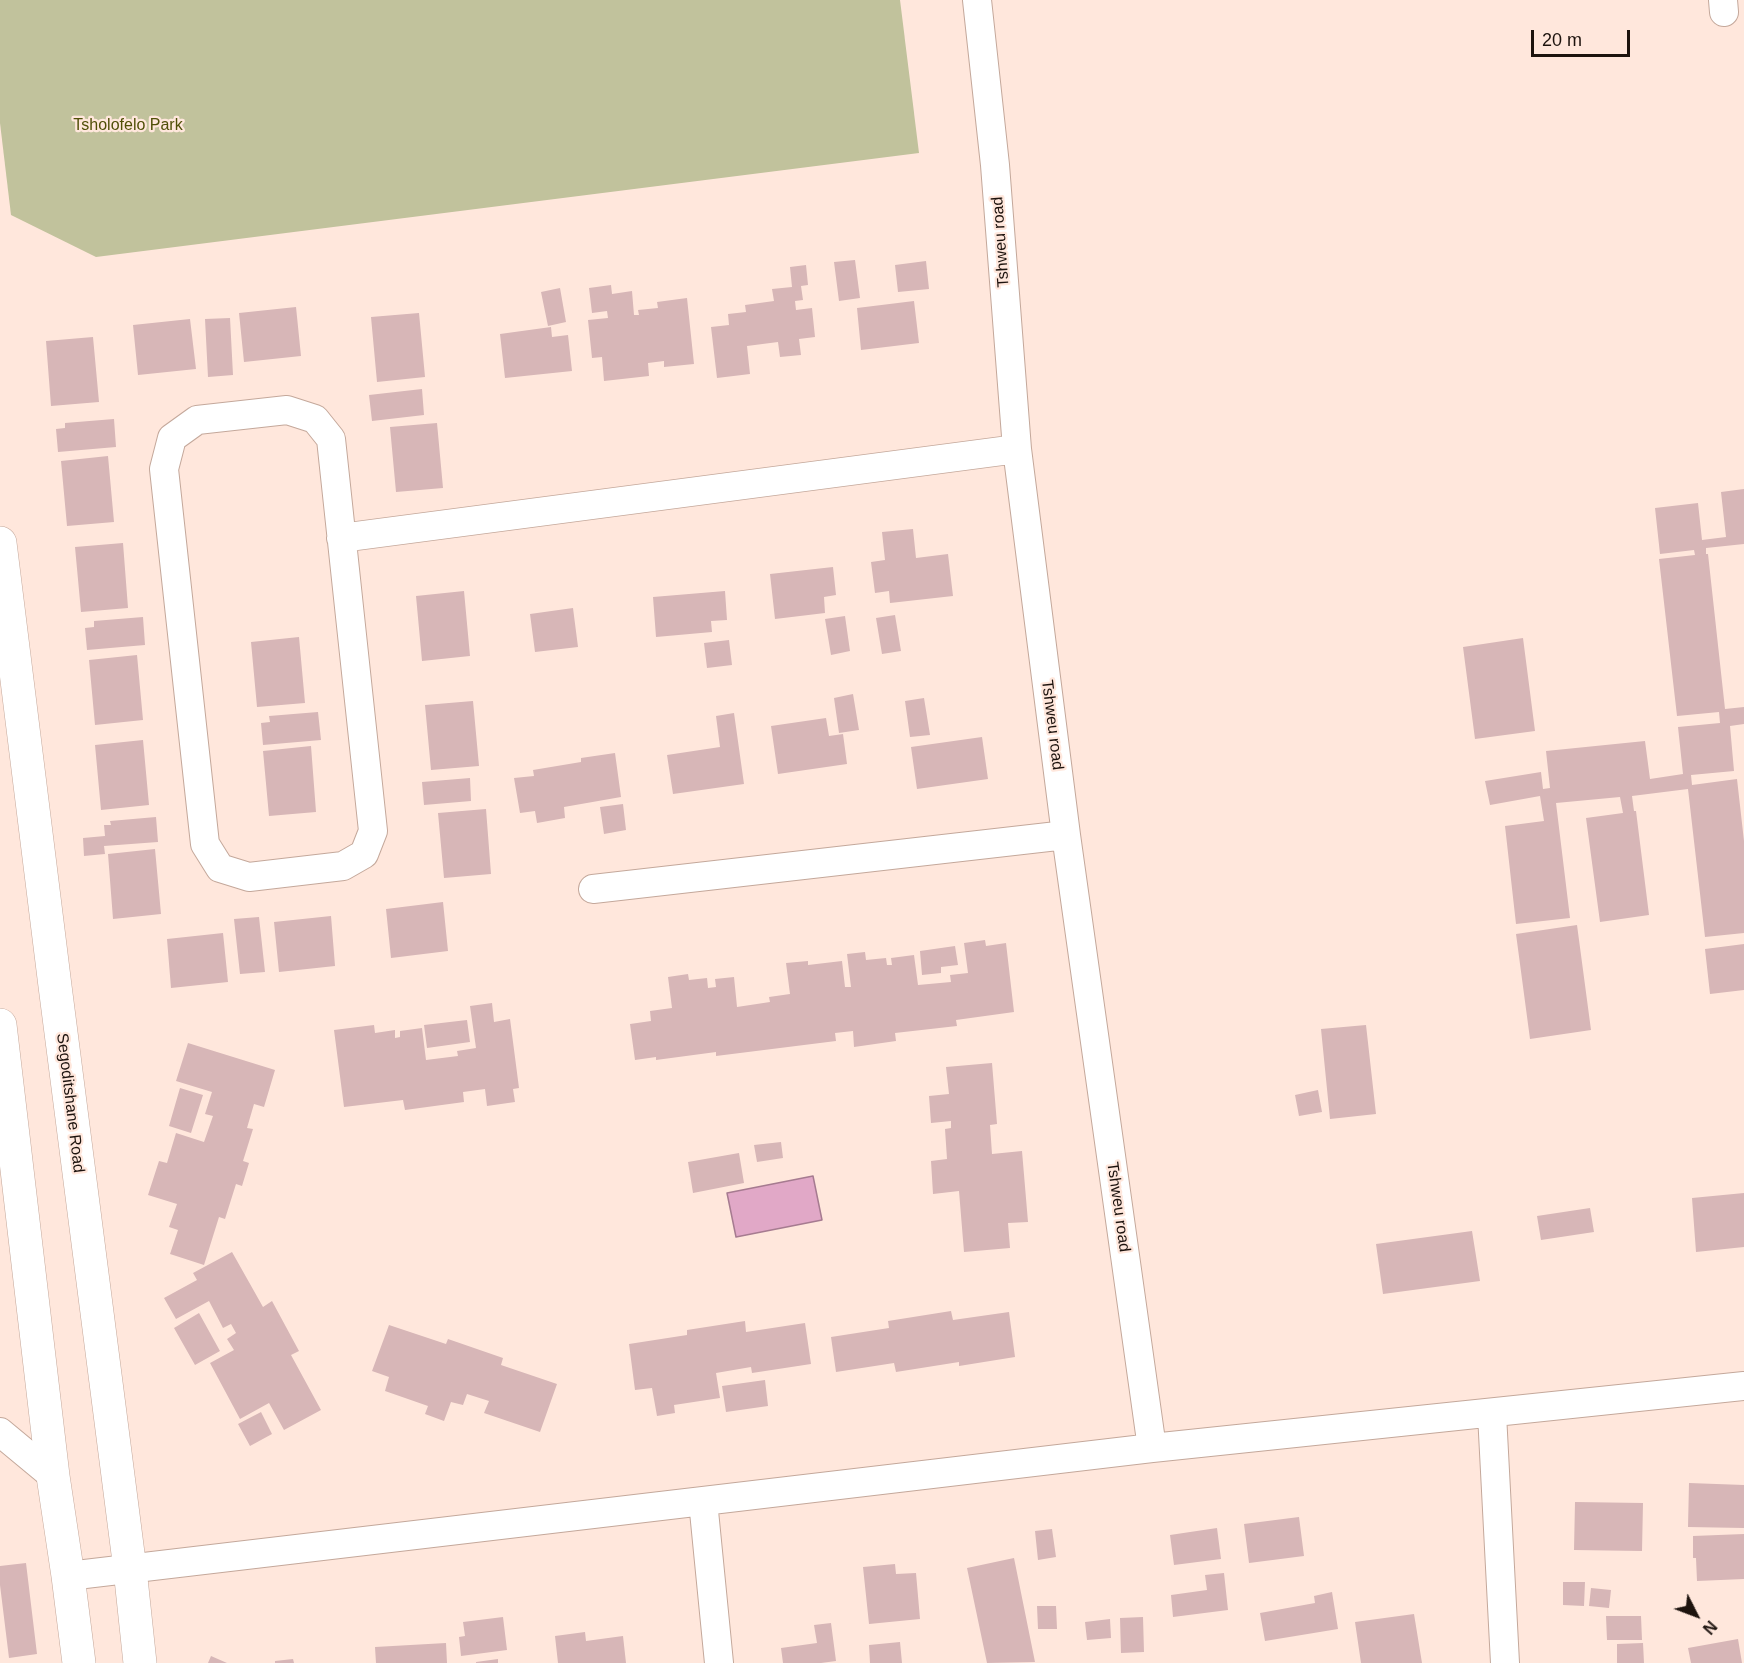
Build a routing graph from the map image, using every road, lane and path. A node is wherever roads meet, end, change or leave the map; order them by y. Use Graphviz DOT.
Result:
graph roads {
  1 [pos="977,0"];
  2 [pos="1017,449"];
  3 [pos="341,538"];
  4 [pos="0,543"];
  5 [pos="1066,836"];
  6 [pos="593,889"];
  7 [pos="0,1025"];
  8 [pos="1744,1386"];
  9 [pos="1492,1414"];
  10 [pos="0,1432"];
  11 [pos="1152,1448"];
  12 [pos="53,1476"];
  13 [pos="703,1501"];
  14 [pos="130,1569"];
  15 [pos="68,1576"];
  16 [pos="79,1663"];
  17 [pos="140,1663"];
  18 [pos="719,1663"];
  19 [pos="1505,1663"];
  1 -- 2 [label="street, Tshweu road"];
  2 -- 3 [label="street"];
  2 -- 5 [label="street, Tshweu road"];
  3 -- 3 [label="street"];
  4 -- 14 [label="main road, Segoditshane Road"];
  5 -- 6 [label="street"];
  5 -- 11 [label="street, Tshweu road"];
  7 -- 12 [label="main road"];
  8 -- 9 [label="street"];
  9 -- 11 [label="street"];
  9 -- 19 [label="street"];
  10 -- 12 [label="street"];
  11 -- 13 [label="street"];
  12 -- 15 [label="main road"];
  13 -- 14 [label="street"];
  13 -- 18 [label="street"];
  14 -- 15 [label="street"];
  14 -- 17 [label="main road, Segoditshane Road"];
  15 -- 16 [label="main road"];
}
